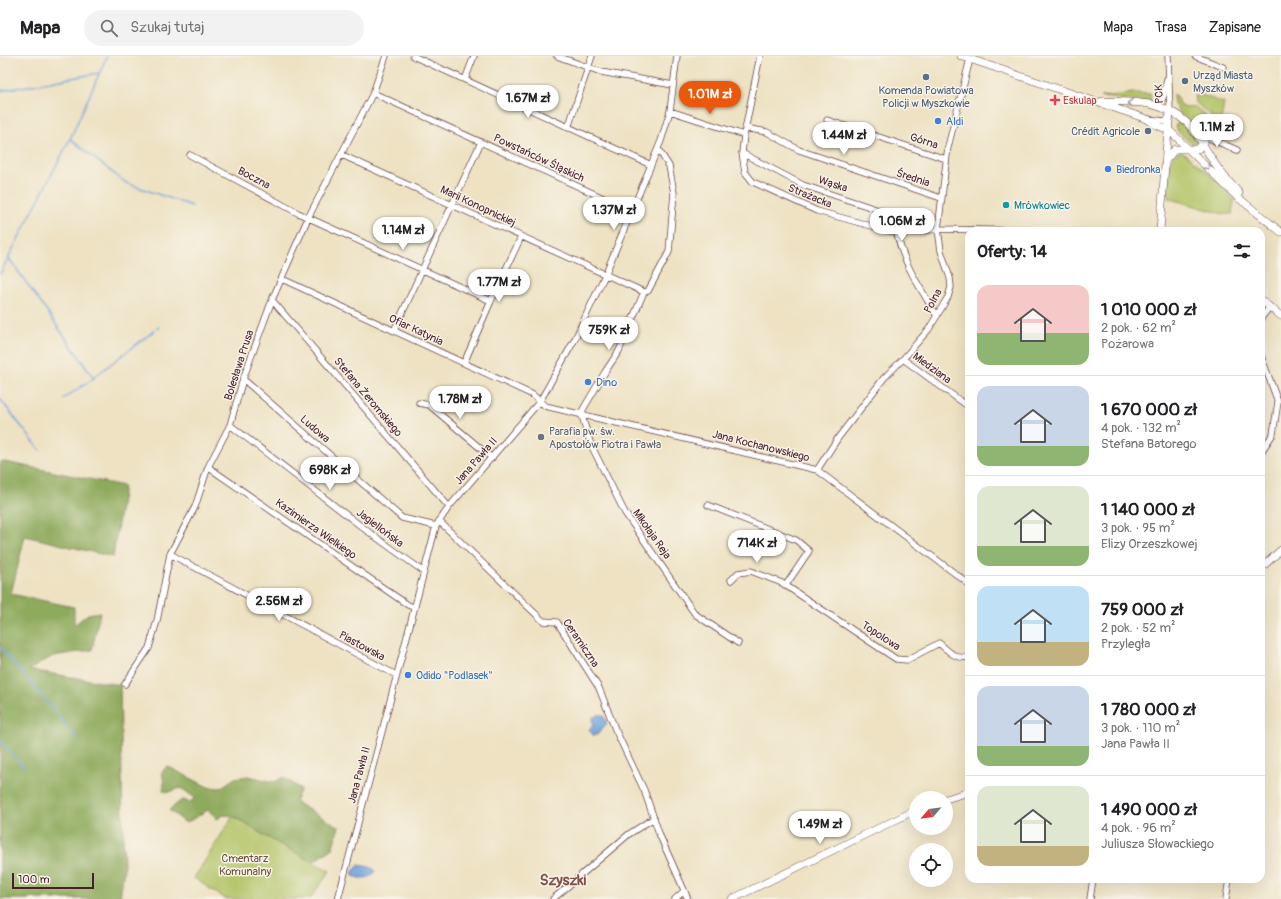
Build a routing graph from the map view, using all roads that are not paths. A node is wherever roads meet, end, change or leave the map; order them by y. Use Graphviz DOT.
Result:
graph roads {
  1 [pos="386,56"];
  2 [pos="413,56"];
  3 [pos="474,56"];
  4 [pos="557,56"];
  5 [pos="592,56"];
  6 [pos="677,56"];
  7 [pos="760,56"];
  8 [pos="961,56"];
  9 [pos="1168,56"];
  10 [pos="1195,56"];
  11 [pos="970,59"];
  12 [pos="1223,67"];
  13 [pos="587,68"];
  14 [pos="1168,75"];
  15 [pos="465,80"];
  16 [pos="673,85"];
  17 [pos="373,93"];
  18 [pos="1094,100"];
  19 [pos="1156,106"];
  20 [pos="670,111"];
  21 [pos="1170,114"];
  22 [pos="1147,119"];
  23 [pos="827,120"];
  24 [pos="568,128"];
  25 [pos="745,128"];
  26 [pos="1169,130"];
  27 [pos="1197,133"];
  28 [pos="744,135"];
  29 [pos="481,142"];
  30 [pos="1204,142"];
  31 [pos="1189,149"];
  32 [pos="658,150"];
  33 [pos="1237,150"];
  34 [pos="742,153"];
  35 [pos="190,155"];
  36 [pos="342,155"];
  37 [pos="946,159"];
  38 [pos="1166,161"];
  39 [pos="651,165"];
  40 [pos="941,198"];
  41 [pos="451,205"];
  42 [pos="1248,206"];
  43 [pos="632,211"];
  44 [pos="308,218"];
  45 [pos="1160,227"];
  46 [pos="938,229"];
  47 [pos="965,230"];
  48 [pos="915,232"];
  49 [pos="1281,232"];
  50 [pos="897,233"];
  51 [pos="521,237"];
  52 [pos="422,269"];
  53 [pos="605,275"];
  54 [pos="282,279"];
  55 [pos="644,292"];
  56 [pos="272,300"];
  57 [pos="491,301"];
  58 [pos="1265,304"];
  59 [pos="1269,308"];
  60 [pos="1265,313"];
  61 [pos="937,316"];
  62 [pos="1281,316"];
  63 [pos="394,331"];
  64 [pos="903,359"];
  65 [pos="464,363"];
  66 [pos="1265,367"];
  67 [pos="243,379"];
  68 [pos="540,401"];
  69 [pos="419,403"];
  70 [pos="965,404"];
  71 [pos="582,413"];
  72 [pos="230,425"];
  73 [pos="1265,446"];
  74 [pos="492,458"];
  75 [pos="208,467"];
  76 [pos="818,470"];
  77 [pos="708,505"];
  78 [pos="449,507"];
  79 [pos="437,524"];
  80 [pos="1281,550"];
  81 [pos="170,554"];
  82 [pos="1265,564"];
  83 [pos="423,571"];
  84 [pos="731,580"];
  85 [pos="965,581"];
  86 [pos="786,585"];
  87 [pos="413,607"];
  88 [pos="738,643"];
  89 [pos="965,657"];
  90 [pos="396,675"];
  91 [pos="125,684"];
  92 [pos="965,793"];
  93 [pos="953,797"];
  94 [pos="909,813"];
  95 [pos="654,818"];
  96 [pos="1092,883"];
  97 [pos="1228,883"];
  98 [pos="684,892"];
  99 [pos="338,899"];
  100 [pos="553,899"];
  101 [pos="674,899"];
  102 [pos="688,899"];
  103 [pos="732,899"];
  104 [pos="1090,899"];
  105 [pos="1226,899"];
  1 -- 17 [label="street, Bolesława Prusa"];
  2 -- 15 [label="street"];
  3 -- 15 [label="street"];
  4 -- 13 [label="street"];
  5 -- 13 [label="street"];
  6 -- 16 [label="street, Jana Pawła II"];
  7 -- 25 [label="street, Strażacka"];
  8 -- 11 [label="main road"];
  9 -- 14 [label="street, PCK"];
  10 -- 12 [label="street"];
  11 -- 18 [label="main road"];
  11 -- 37 [label="street, Polna"];
  13 -- 16 [label="street"];
  13 -- 24 [label="street"];
  14 -- 19 [label="street, PCK"];
  14 -- 21 [label="street, PCK"];
  15 -- 24 [label="street"];
  16 -- 20 [label="street, Jana Pawła II"];
  17 -- 29 [label="street, Powstańców Śląskich"];
  17 -- 36 [label="street, Bolesława Prusa"];
  19 -- 18 [label="main road, one-way"];
  18 -- 22 [label="main road"];
  19 -- 21 [label="main road"];
  20 -- 28 [label="street"];
  20 -- 32 [label="street, Jana Pawła II"];
  21 -- 22 [label="street"];
  21 -- 26 [label="main road"];
  21 -- 27 [label="main road"];
  22 -- 26 [label="main road"];
  23 -- 37 [label="street, Górna"];
  24 -- 39 [label="street"];
  25 -- 28 [label="street, Strażacka"];
  25 -- 40 [label="street, Średnia"];
  26 -- 31 [label="main road"];
  26 -- 38 [label="main road"];
  27 -- 30 [label="main road"];
  27 -- 33 [label="street"];
  28 -- 34 [label="street, Strażacka"];
  29 -- 41 [label="street"];
  29 -- 43 [label="street, Powstańców Śląskich"];
  30 -- 31 [label="main road"];
  30 -- 42 [label="main road"];
  31 -- 38 [label="main road"];
  31 -- 42 [label="main road, one-way"];
  32 -- 39 [label="street, Jana Pawła II"];
  32 -- 55 [label="street"];
  34 -- 48 [label="street, Wąska"];
  34 -- 50 [label="street, Strażacka"];
  35 -- 44 [label="street, Boczna"];
  36 -- 41 [label="street, Marii Konopnickiej"];
  36 -- 44 [label="street, Bolesława Prusa"];
  37 -- 40 [label="street, Polna"];
  38 -- 45 [label="main road"];
  39 -- 43 [label="street, Jana Pawła II"];
  40 -- 46 [label="street, Polna"];
  41 -- 51 [label="street, Marii Konopnickiej"];
  41 -- 52 [label="street"];
  42 -- 49 [label="main road"];
  43 -- 53 [label="street, Jana Pawła II"];
  44 -- 52 [label="street, Boczna"];
  44 -- 54 [label="street, Bolesława Prusa"];
  46 -- 47 [label="street, Strażacka"];
  46 -- 48 [label="street, Strażacka"];
  46 -- 61 [label="street, Polna"];
  48 -- 50 [label="street, Strażacka"];
  50 -- 61 [label="street"];
  51 -- 53 [label="street, Marii Konopnickiej"];
  51 -- 57 [label="street"];
  52 -- 57 [label="street, Boczna"];
  52 -- 63 [label="street"];
  53 -- 55 [label="street, Marii Konopnickiej"];
  53 -- 68 [label="street, Jana Pawła II"];
  54 -- 56 [label="street, Bolesława Prusa"];
  54 -- 63 [label="street, Ofiar Katynia"];
  55 -- 71 [label="street"];
  56 -- 67 [label="street, Bolesława Prusa"];
  56 -- 78 [label="street, Stefana Żeromskiego"];
  57 -- 65 [label="street"];
  58 -- 59 [label="main road"];
  59 -- 60 [label="street"];
  59 -- 62 [label="main road"];
  61 -- 64 [label="street, Polna"];
  63 -- 65 [label="street, Ofiar Katynia"];
  64 -- 70 [label="street, Miedziana"];
  64 -- 76 [label="street, Polna"];
  65 -- 68 [label="street, Ofiar Katynia"];
  66 -- 73 [label="street"];
  67 -- 72 [label="street, Bolesława Prusa"];
  67 -- 79 [label="street, Ludowa"];
  68 -- 71 [label="street, Jana Kochanowskiego"];
  68 -- 74 [label="street, Jana Pawła II"];
  69 -- 74 [label="street"];
  71 -- 76 [label="street, Jana Kochanowskiego"];
  71 -- 88 [label="street, Mikołaja Reja"];
  72 -- 75 [label="street, Bolesława Prusa"];
  72 -- 83 [label="street, Jagiellońska"];
  74 -- 78 [label="street, Jana Pawła II"];
  75 -- 81 [label="street, Bolesława Prusa"];
  75 -- 87 [label="street, Kazimierza Wielkiego"];
  76 -- 85 [label="street, Jana Kochanowskiego"];
  77 -- 86 [label="street"];
  78 -- 79 [label="street, Jana Pawła II"];
  79 -- 83 [label="street, Jana Pawła II"];
  79 -- 95 [label="street, Ceramiczna"];
  80 -- 82 [label="main road"];
  81 -- 90 [label="street, Piastowska"];
  81 -- 91 [label="street, Bolesława Prusa"];
  83 -- 87 [label="street, Jana Pawła II"];
  84 -- 86 [label="street, Topolowa"];
  86 -- 89 [label="street, Topolowa"];
  87 -- 90 [label="street, Jana Pawła II"];
  90 -- 99 [label="street, Jana Pawła II"];
  92 -- 93 [label="main road"];
  94 -- 103 [label="main road"];
  95 -- 98 [label="street, Ceramiczna"];
  95 -- 100 [label="street"];
  96 -- 104 [label="street"];
  97 -- 105 [label="street"];
  98 -- 101 [label="street"];
  98 -- 102 [label="street, Ceramiczna"];
}
